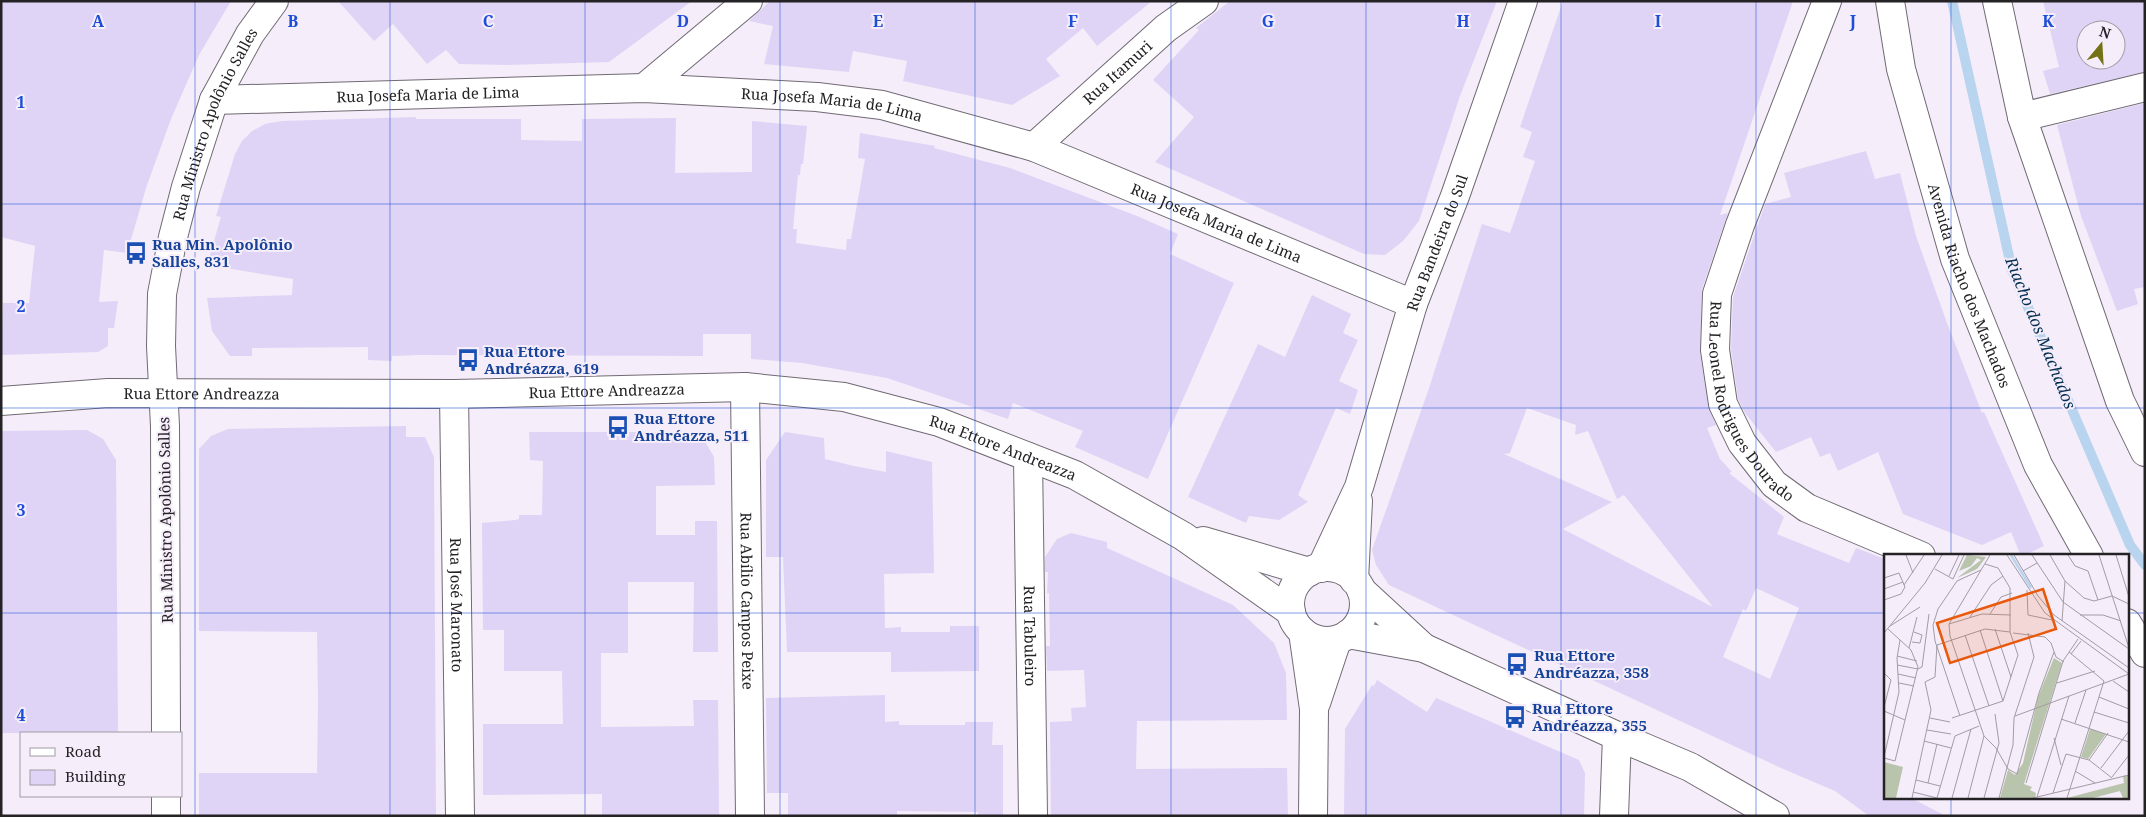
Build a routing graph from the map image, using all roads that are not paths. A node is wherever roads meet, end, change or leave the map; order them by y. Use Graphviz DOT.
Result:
graph roads {
  1 [pos="274,1"];
  2 [pos="748,1"];
  3 [pos="1204,1"];
  4 [pos="1523,1"];
  5 [pos="1827,1"];
  6 [pos="1890,1"];
  7 [pos="1997,1"];
  8 [pos="2145,87"];
  9 [pos="644,88"];
  10 [pos="214,100"];
  11 [pos="2022,117"];
  12 [pos="1034,147"];
  13 [pos="1413,304"];
  14 [pos="745,387"];
  15 [pos="162,394"];
  16 [pos="454,394"];
  17 [pos="1,401"];
  18 [pos="2145,452"];
  19 [pos="1028,457"];
  20 [pos="1359,487"];
  21 [pos="1183,536"];
  22 [pos="1916,554"];
  23 [pos="2088,554"];
  24 [pos="1315,570"];
  25 [pos="1358,585"];
  26 [pos="1297,622"];
  27 [pos="2128,625"];
  28 [pos="1342,637"];
  29 [pos="1424,648"];
  30 [pos="2138,648"];
  31 [pos="1314,710"];
  32 [pos="166,732"];
  33 [pos="1616,736"];
  34 [pos="166,797"];
  35 [pos="166,816"];
  36 [pos="460,816"];
  37 [pos="750,816"];
  38 [pos="1033,816"];
  39 [pos="1313,816"];
  40 [pos="1614,816"];
  41 [pos="1775,816"];
  1 -- 10 [label="street, Rua Ministro Apolônio Salles"];
  2 -- 9 [label="street"];
  3 -- 12 [label="street, Rua Itamuri"];
  4 -- 13 [label="street, Rua Bandeira do Sul"];
  5 -- 22 [label="street, Rua Leonel Rodrigues Dourado"];
  6 -- 23 [label="street, Avenida Riacho dos Machados"];
  7 -- 11 [label="street"];
  8 -- 11 [label="street"];
  9 -- 10 [label="street, Rua Josefa Maria de Lima"];
  9 -- 12 [label="street, Rua Josefa Maria de Lima"];
  10 -- 15 [label="street, Rua Ministro Apolônio Salles"];
  11 -- 18 [label="street"];
  12 -- 13 [label="street, Rua Josefa Maria de Lima"];
  13 -- 20 [label="street, Rua Bandeira do Sul"];
  14 -- 16 [label="street, Rua Ettore Andreazza"];
  14 -- 19 [label="street, Rua Ettore Andreazza"];
  14 -- 37 [label="street, Rua Abílio Campos Peixe"];
  15 -- 16 [label="street, Rua Ettore Andreazza"];
  15 -- 17 [label="street, Rua Ettore Andreazza"];
  15 -- 32 [label="street, Rua Ministro Apolônio Salles"];
  16 -- 36 [label="street, Rua José Maronato"];
  19 -- 21 [label="street, Rua Ettore Andreazza"];
  19 -- 38 [label="street, Rua Tabuleiro"];
  20 -- 24 [label="street, Rua Bandeira do Sul"];
  20 -- 25 [label="street, Rua Bandeira do Sul"];
  21 -- 24 [label="street, Rua Ettore Andreazza"];
  21 -- 26 [label="street, Rua Ettore Andreazza"];
  24 -- 25 [label="street"];
  24 -- 26 [label="street"];
  25 -- 28 [label="street"];
  25 -- 29 [label="street"];
  26 -- 28 [label="street"];
  26 -- 31 [label="street"];
  27 -- 30 [label="street"];
  28 -- 29 [label="street"];
  28 -- 31 [label="street"];
  29 -- 33 [label="street"];
  31 -- 39 [label="street"];
  33 -- 40 [label="street"];
  33 -- 41 [label="street"];
  34 -- 35 [label="street"];
}
